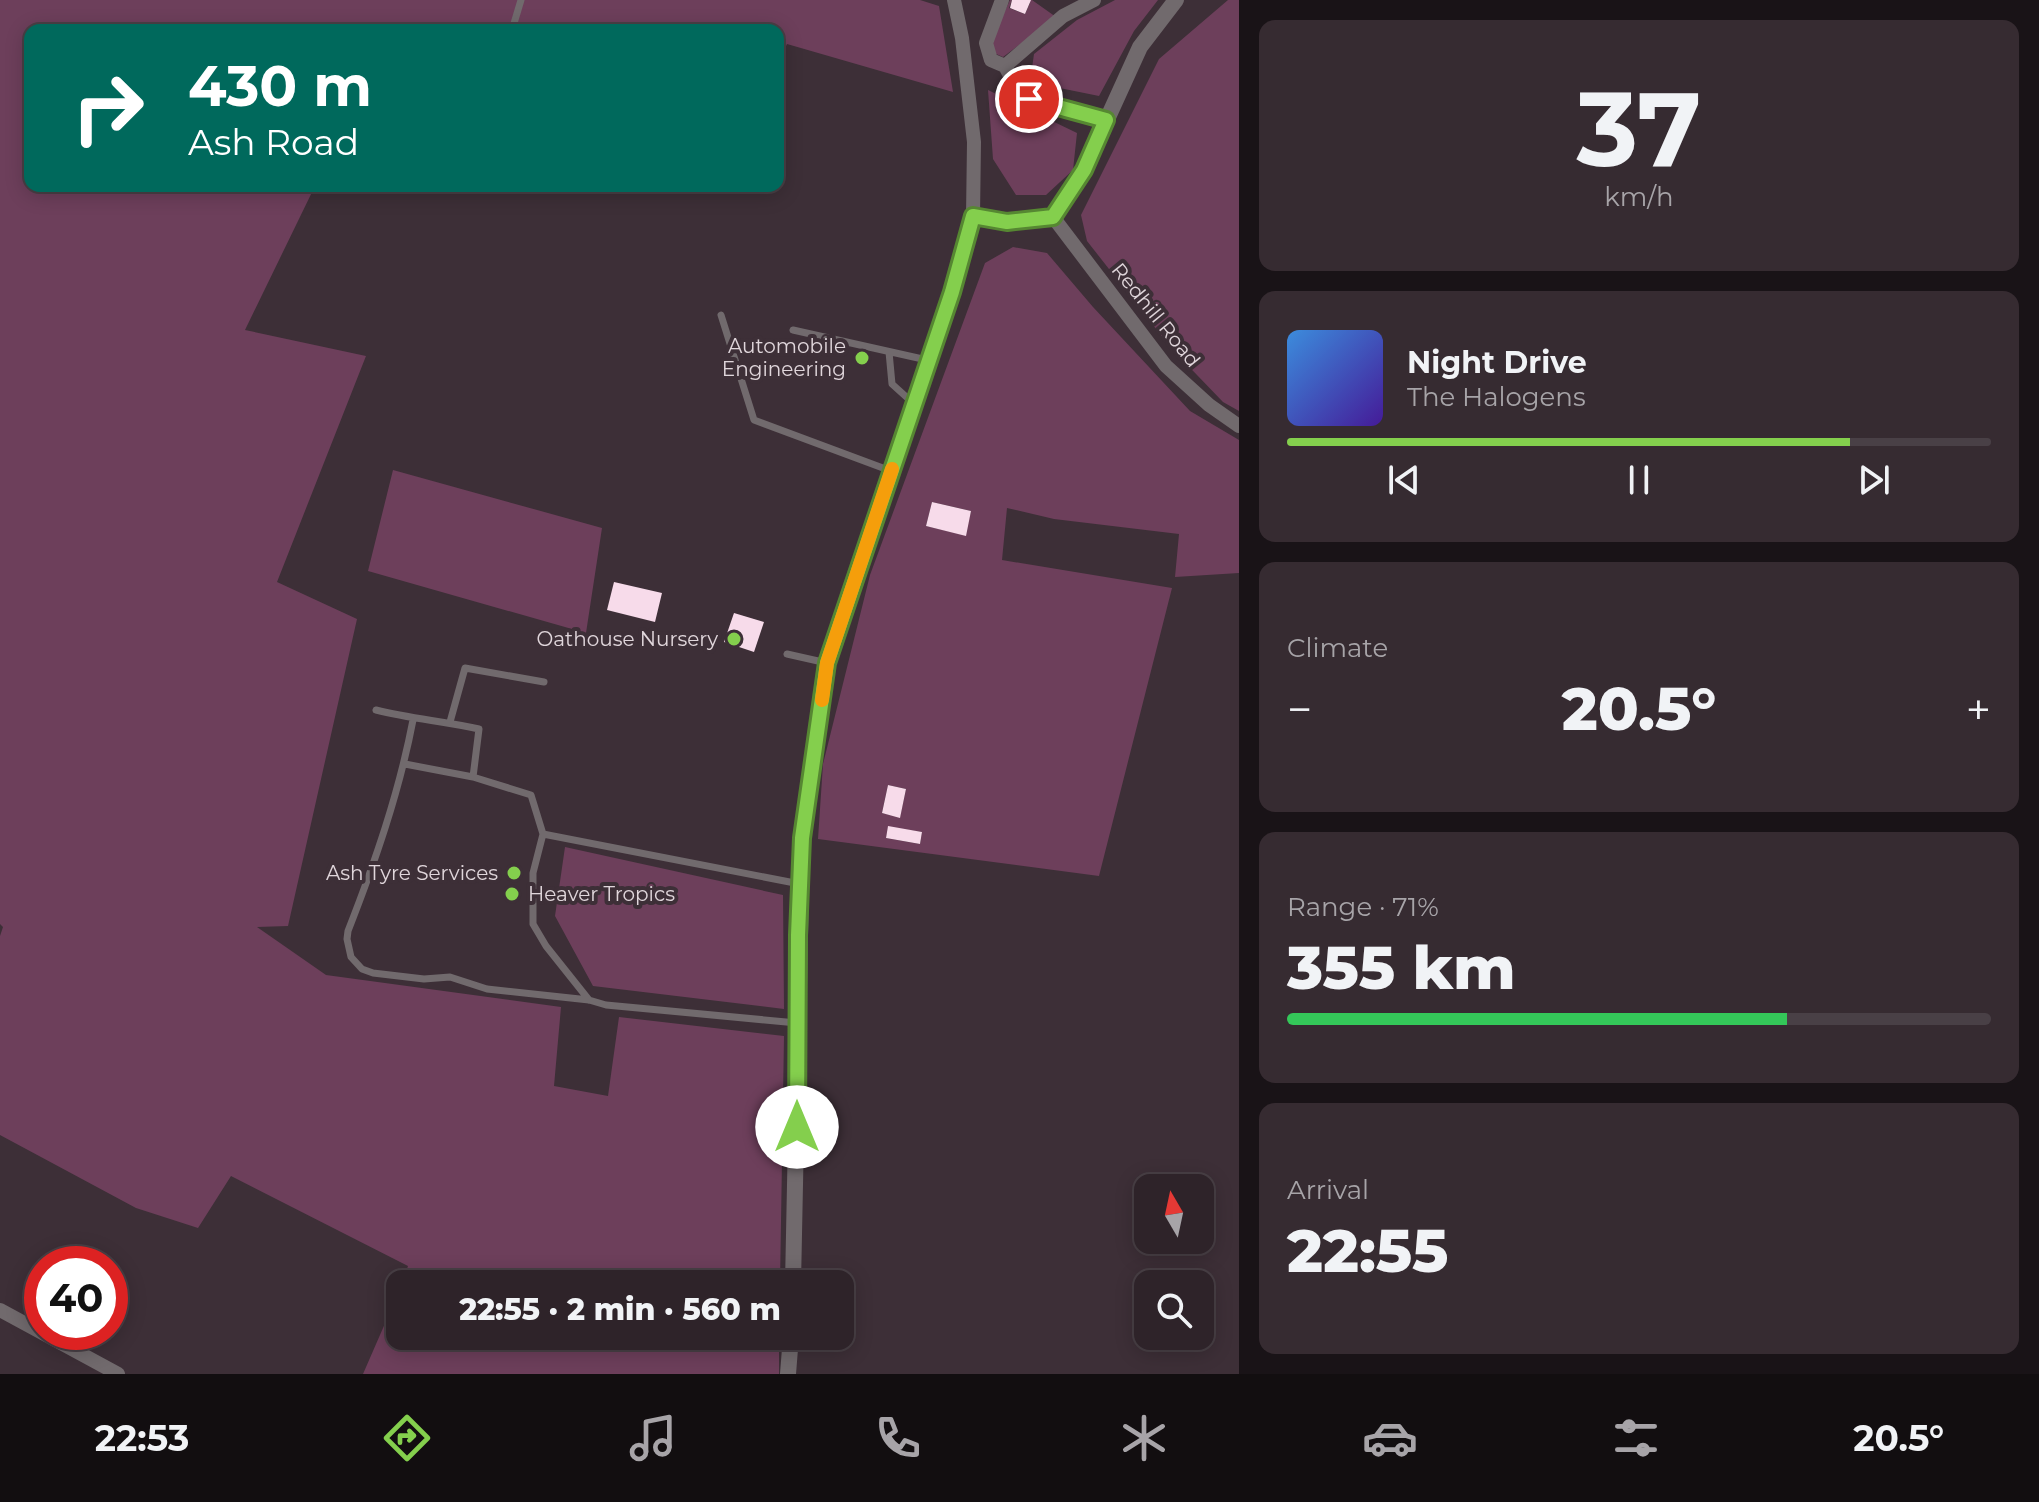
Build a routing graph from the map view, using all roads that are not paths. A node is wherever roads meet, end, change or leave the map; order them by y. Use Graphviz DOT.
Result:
graph roads {
  1 [pos="521,0"];
  2 [pos="954,0"];
  3 [pos="1002,0"];
  4 [pos="1094,0"];
  5 [pos="1176,0"];
  6 [pos="514,24"];
  7 [pos="1005,66"];
  8 [pos="1106,120"];
  9 [pos="973,216"];
  10 [pos="1053,217"];
  11 [pos="721,315"];
  12 [pos="793,330"];
  13 [pos="889,352"];
  14 [pos="929,360"];
  15 [pos="913,403"];
  16 [pos="1239,426"];
  17 [pos="891,471"];
  18 [pos="787,654"];
  19 [pos="827,663"];
  20 [pos="544,682"];
  21 [pos="376,710"];
  22 [pos="413,720"];
  23 [pos="450,722"];
  24 [pos="405,764"];
  25 [pos="473,777"];
  26 [pos="543,834"];
  27 [pos="800,884"];
  28 [pos="589,1000"];
  29 [pos="797,1023"];
  30 [pos="793,1270"];
  31 [pos="0,1310"];
  32 [pos="790,1350"];
  33 [pos="118,1374"];
  34 [pos="788,1374"];
  1 -- 6 [label="lane"];
  2 -- 9 [label="street"];
  3 -- 7 [label="street"];
  4 -- 7 [label="street"];
  5 -- 8 [label="street"];
  7 -- 8 [label="street"];
  8 -- 10 [label="street"];
  9 -- 10 [label="street"];
  9 -- 14 [label="street"];
  10 -- 16 [label="street, Redhill Road"];
  11 -- 17 [label="lane"];
  12 -- 13 [label="lane"];
  13 -- 14 [label="lane"];
  13 -- 15 [label="lane"];
  14 -- 15 [label="street"];
  15 -- 17 [label="street"];
  17 -- 19 [label="street"];
  18 -- 19 [label="lane"];
  19 -- 27 [label="street"];
  20 -- 23 [label="lane"];
  21 -- 22 [label="lane"];
  22 -- 23 [label="lane"];
  22 -- 24 [label="lane"];
  23 -- 25 [label="lane"];
  24 -- 25 [label="lane"];
  24 -- 28 [label="lane"];
  25 -- 26 [label="lane"];
  26 -- 27 [label="lane"];
  26 -- 28 [label="lane"];
  27 -- 29 [label="street"];
  28 -- 29 [label="lane"];
  29 -- 30 [label="street"];
  31 -- 33 [label="street"];
  32 -- 34 [label="street"];
}
